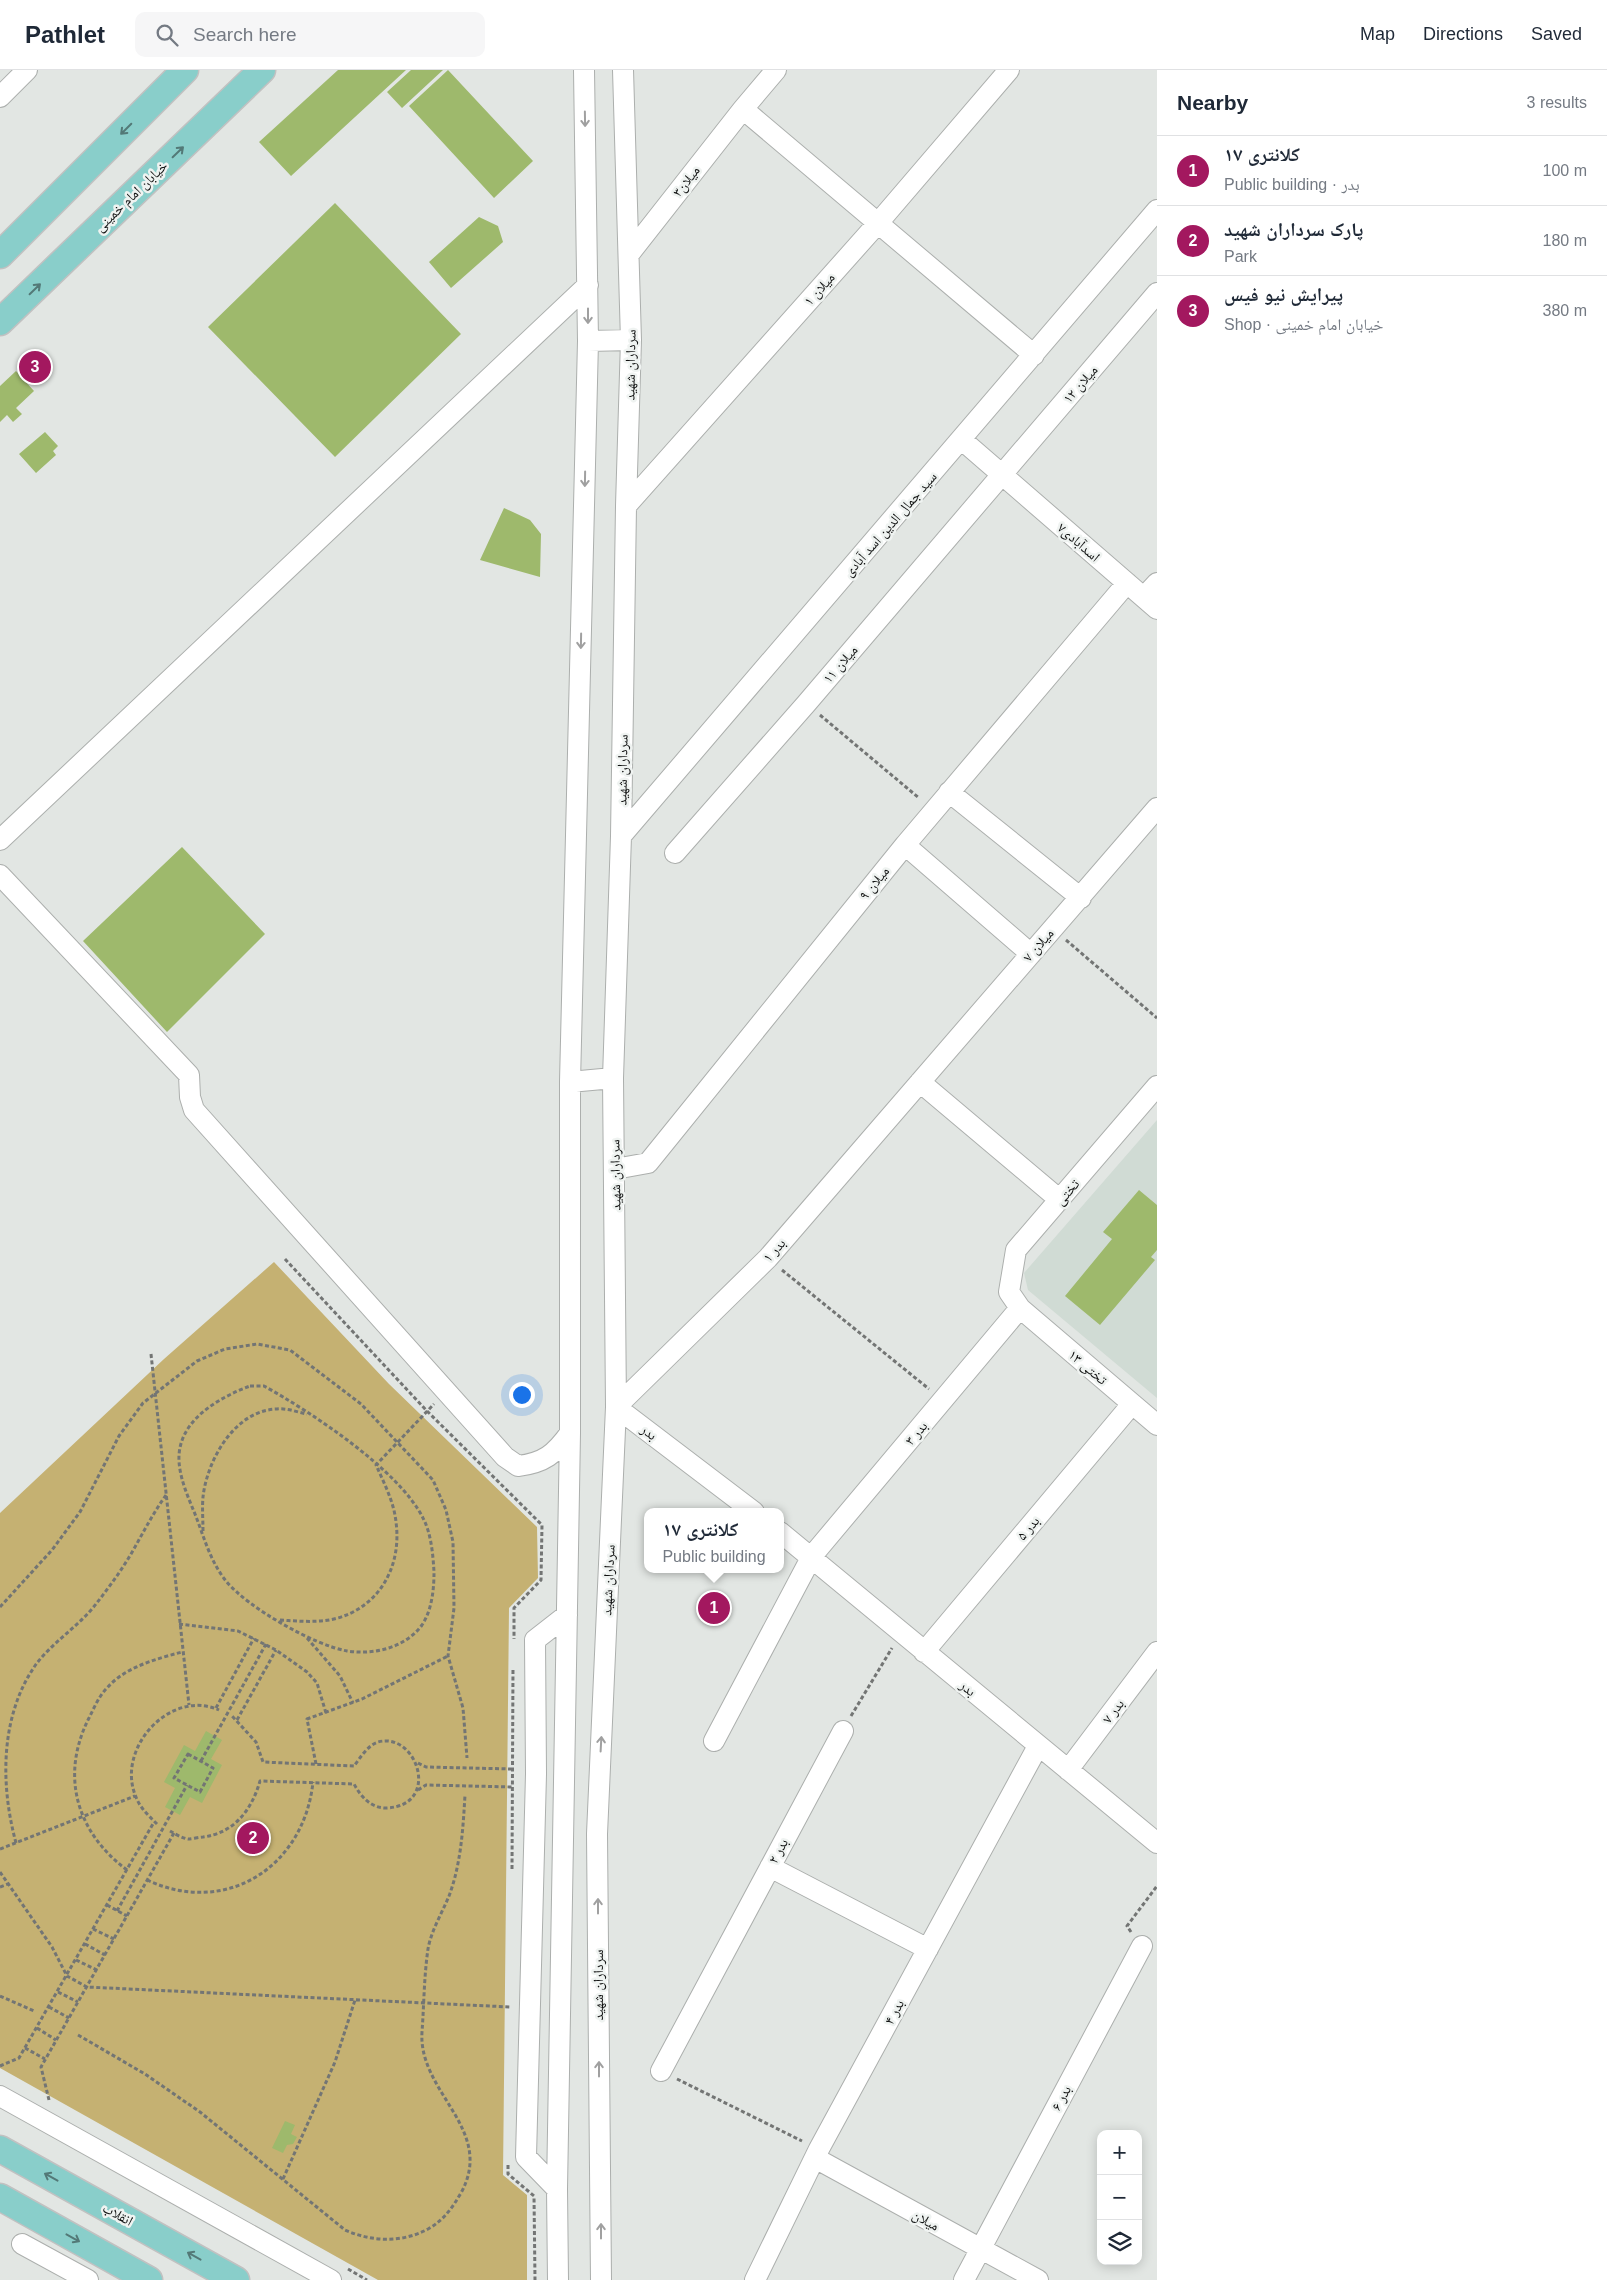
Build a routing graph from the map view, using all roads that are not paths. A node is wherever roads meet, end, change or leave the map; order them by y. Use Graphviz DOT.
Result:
graph roads {
  1 [pos="26,70"];
  2 [pos="185,70"];
  3 [pos="262,70"];
  4 [pos="584,70"];
  5 [pos="623,70"];
  6 [pos="776,70"];
  7 [pos="1009,70"];
  8 [pos="0,97"];
  9 [pos="743,109"];
  10 [pos="1157,210"];
  11 [pos="878,223"];
  12 [pos="630,254"];
  13 [pos="0,255"];
  14 [pos="588,285"];
  15 [pos="1157,293"];
  16 [pos="0,322"];
  17 [pos="631,340"];
  18 [pos="588,341"];
  19 [pos="1034,355"];
  20 [pos="962,440"];
  21 [pos="1002,474"];
  22 [pos="626,506"];
  23 [pos="1127,583"];
  24 [pos="1153,596"];
  25 [pos="949,792"];
  26 [pos="1157,808"];
  27 [pos="622,836"];
  28 [pos="0,840"];
  29 [pos="905,845"];
  30 [pos="675,853"];
  31 [pos="0,875"];
  32 [pos="1080,898"];
  33 [pos="1031,954"];
  34 [pos="613,1078"];
  35 [pos="570,1082"];
  36 [pos="920,1082"];
  37 [pos="1157,1086"];
  38 [pos="615,1169"];
  39 [pos="1060,1200"];
  40 [pos="1020,1308"];
  41 [pos="1132,1404"];
  42 [pos="616,1407"];
  43 [pos="1157,1425"];
  44 [pos="570,1433"];
  45 [pos="749,1508"];
  46 [pos="784,1535"];
  47 [pos="812,1556"];
  48 [pos="567,1615"];
  49 [pos="924,1652"];
  50 [pos="1157,1652"];
  51 [pos="843,1731"];
  52 [pos="714,1741"];
  53 [pos="1038,1746"];
  54 [pos="1068,1770"];
  55 [pos="1157,1843"];
  56 [pos="770,1867"];
  57 [pos="1142,1946"];
  58 [pos="928,1949"];
  59 [pos="661,2071"];
  60 [pos="0,2096"];
  61 [pos="0,2149"];
  62 [pos="817,2154"];
  63 [pos="557,2190"];
  64 [pos="0,2196"];
  65 [pos="22,2244"];
  66 [pos="980,2250"];
  67 [pos="88,2280"];
  68 [pos="148,2280"];
  69 [pos="236,2280"];
  70 [pos="331,2280"];
  71 [pos="558,2280"];
  72 [pos="601,2280"];
  73 [pos="755,2280"];
  74 [pos="964,2280"];
  75 [pos="1038,2280"];
  1 -- 8 [label="street"];
  2 -- 13 [label="main road, one-way"];
  16 -- 3 [label="main road, خیابان امام خمینی, one-way"];
  4 -- 14 [label="street, one-way"];
  5 -- 12 [label="street, سرداران شهید"];
  6 -- 9 [label="street, میلان۳"];
  7 -- 11 [label="street, میلان ۱"];
  9 -- 11 [label="street"];
  9 -- 12 [label="street, میلان۳"];
  10 -- 19 [label="street, سید جمال الدین اسد آبادی"];
  11 -- 19 [label="street"];
  11 -- 22 [label="street, میلان ۱"];
  12 -- 17 [label="street, سرداران شهید"];
  14 -- 18 [label="street, one-way"];
  14 -- 28 [label="street"];
  15 -- 21 [label="street, میلان ۱۲"];
  17 -- 18 [label="street"];
  17 -- 22 [label="street, سرداران شهید"];
  18 -- 35 [label="street, one-way"];
  19 -- 20 [label="street, سید جمال الدین اسد آبادی"];
  20 -- 21 [label="street, اسدآبادی۷"];
  20 -- 27 [label="street, سید جمال الدین اسد آبادی"];
  21 -- 23 [label="street, اسدآبادی۷"];
  21 -- 30 [label="street, میلان ۱۱"];
  22 -- 27 [label="street, سرداران شهید"];
  23 -- 24 [label="street, اسدآبادی۷"];
  23 -- 25 [label="street, میلان ۹"];
  25 -- 29 [label="street, میلان ۹"];
  25 -- 32 [label="street"];
  26 -- 32 [label="street, میلان ۷"];
  27 -- 34 [label="street, سرداران شهید"];
  29 -- 33 [label="street"];
  29 -- 38 [label="street, میلان ۹"];
  31 -- 44 [label="street"];
  32 -- 33 [label="street, میلان ۷"];
  33 -- 36 [label="street, میلان ۷"];
  34 -- 35 [label="street"];
  34 -- 38 [label="street, سرداران شهید"];
  35 -- 44 [label="street"];
  36 -- 39 [label="street"];
  36 -- 42 [label="street, بدر ۱"];
  37 -- 39 [label="street, تختی"];
  38 -- 42 [label="street, سرداران شهید"];
  39 -- 40 [label="street, تختی"];
  40 -- 41 [label="street, تختی ۱۳"];
  40 -- 47 [label="street, بدر ۳"];
  41 -- 43 [label="street, تختی ۱۳"];
  41 -- 49 [label="street, بدر ۵"];
  42 -- 45 [label="street, بدر"];
  72 -- 42 [label="street, سرداران شهید, one-way"];
  44 -- 48 [label="street"];
  46 -- 47 [label="street, بدر"];
  47 -- 49 [label="street, بدر"];
  47 -- 52 [label="street, بدر ۳"];
  48 -- 63 [label="street"];
  48 -- 63 [label="street"];
  49 -- 53 [label="street, بدر"];
  50 -- 54 [label="street, بدر ۷"];
  51 -- 56 [label="street, بدر ۲"];
  53 -- 54 [label="street, بدر"];
  53 -- 58 [label="street, بدر ۴"];
  54 -- 55 [label="street, بدر"];
  56 -- 58 [label="street"];
  56 -- 59 [label="street, بدر ۲"];
  57 -- 66 [label="street, بدر ۶"];
  58 -- 62 [label="street, بدر ۴"];
  60 -- 70 [label="street"];
  69 -- 61 [label="main road, انقلاب, one-way"];
  62 -- 66 [label="street, میلان"];
  62 -- 73 [label="street, بدر ۴"];
  63 -- 71 [label="street"];
  64 -- 68 [label="main road, one-way"];
  65 -- 67 [label="street"];
  66 -- 74 [label="street, بدر ۶"];
  66 -- 75 [label="street, میلان"];
}
